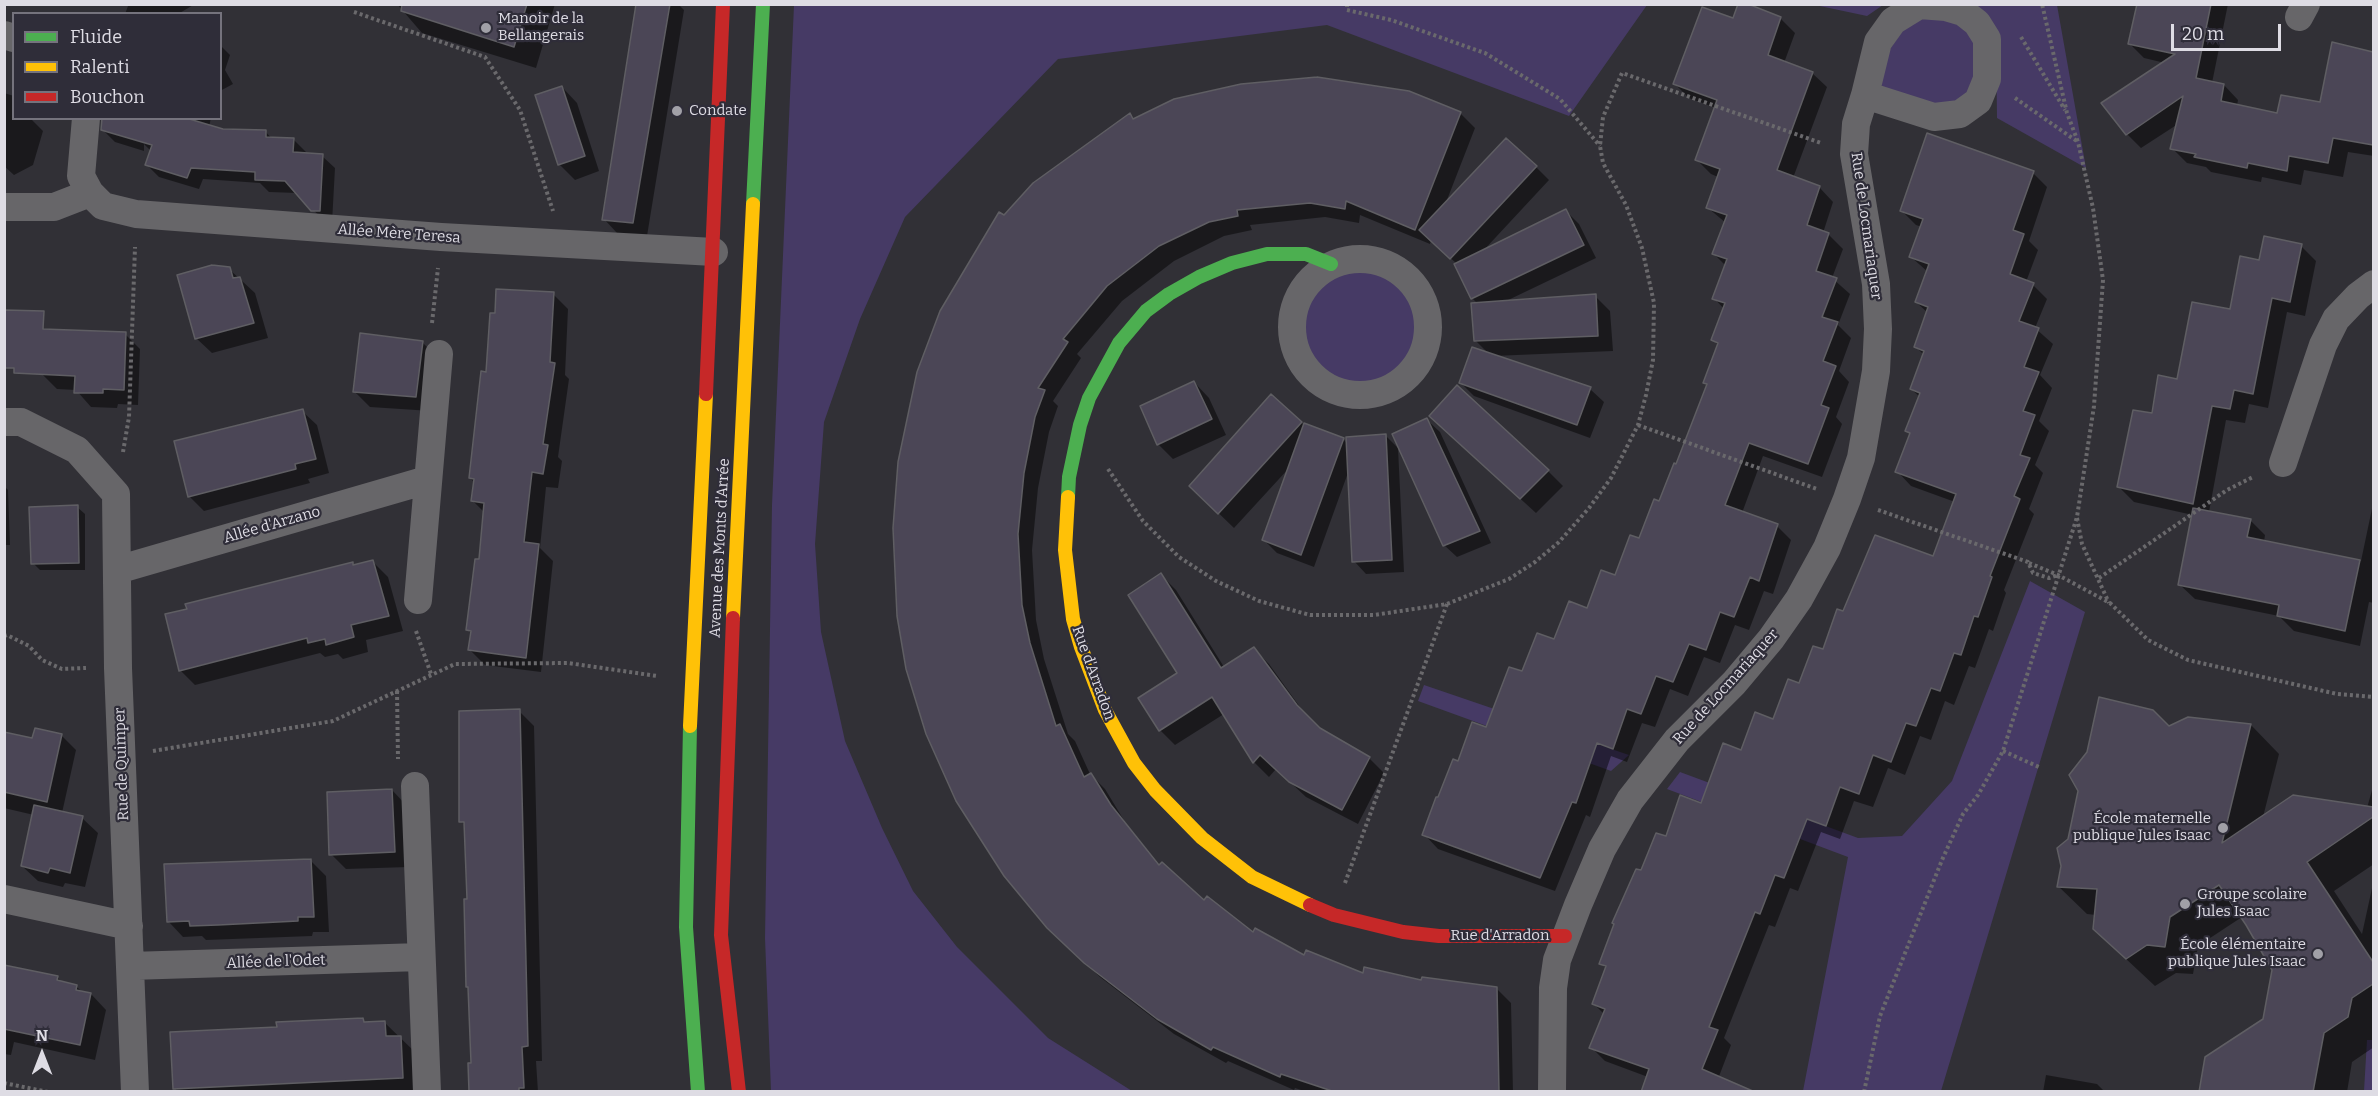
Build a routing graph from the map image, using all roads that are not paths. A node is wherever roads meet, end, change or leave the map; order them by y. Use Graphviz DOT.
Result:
graph roads {
  1 [pos="723,4"];
  2 [pos="763,4"];
  3 [pos="1865,96"];
  4 [pos="86,120"];
  5 [pos="90,193"];
  6 [pos="4,207"];
  7 [pos="714,252"];
  8 [pos="1331,264"];
  9 [pos="2373,284"];
  10 [pos="439,354"];
  11 [pos="4,422"];
  12 [pos="2283,463"];
  13 [pos="427,480"];
  14 [pos="117,570"];
  15 [pos="418,600"];
  16 [pos="415,786"];
  17 [pos="4,899"];
  18 [pos="129,926"];
  19 [pos="1565,936"];
  20 [pos="421,957"];
  21 [pos="130,966"];
  22 [pos="135,1092"];
  23 [pos="428,1092"];
  24 [pos="698,1092"];
  25 [pos="739,1092"];
  26 [pos="1552,1092"];
  1 -- 7 [label="street, Avenue des Monts d'Arrée"];
  2 -- 25 [label="street, Avenue des Monts d'Arrée"];
  3 -- 3 [label="street, Rue de Locmariaquer"];
  3 -- 19 [label="street, Rue de Locmariaquer"];
  4 -- 5 [label="street"];
  5 -- 6 [label="street"];
  5 -- 7 [label="street, Allée Mère Teresa"];
  7 -- 24 [label="street, Avenue des Monts d'Arrée"];
  8 -- 8 [label="street"];
  8 -- 19 [label="street, Rue d'Arradon"];
  9 -- 12 [label="street"];
  10 -- 13 [label="street"];
  11 -- 14 [label="street, Rue de Quimper"];
  13 -- 14 [label="street, Allée d'Arzano"];
  13 -- 15 [label="street"];
  14 -- 18 [label="street, Rue de Quimper"];
  16 -- 20 [label="street"];
  17 -- 18 [label="street"];
  18 -- 21 [label="street, Rue de Quimper"];
  19 -- 26 [label="street, Rue de Locmariaquer"];
  20 -- 21 [label="street, Allée de l'Odet"];
  20 -- 23 [label="street"];
  21 -- 22 [label="street, Rue de Quimper"];
}
